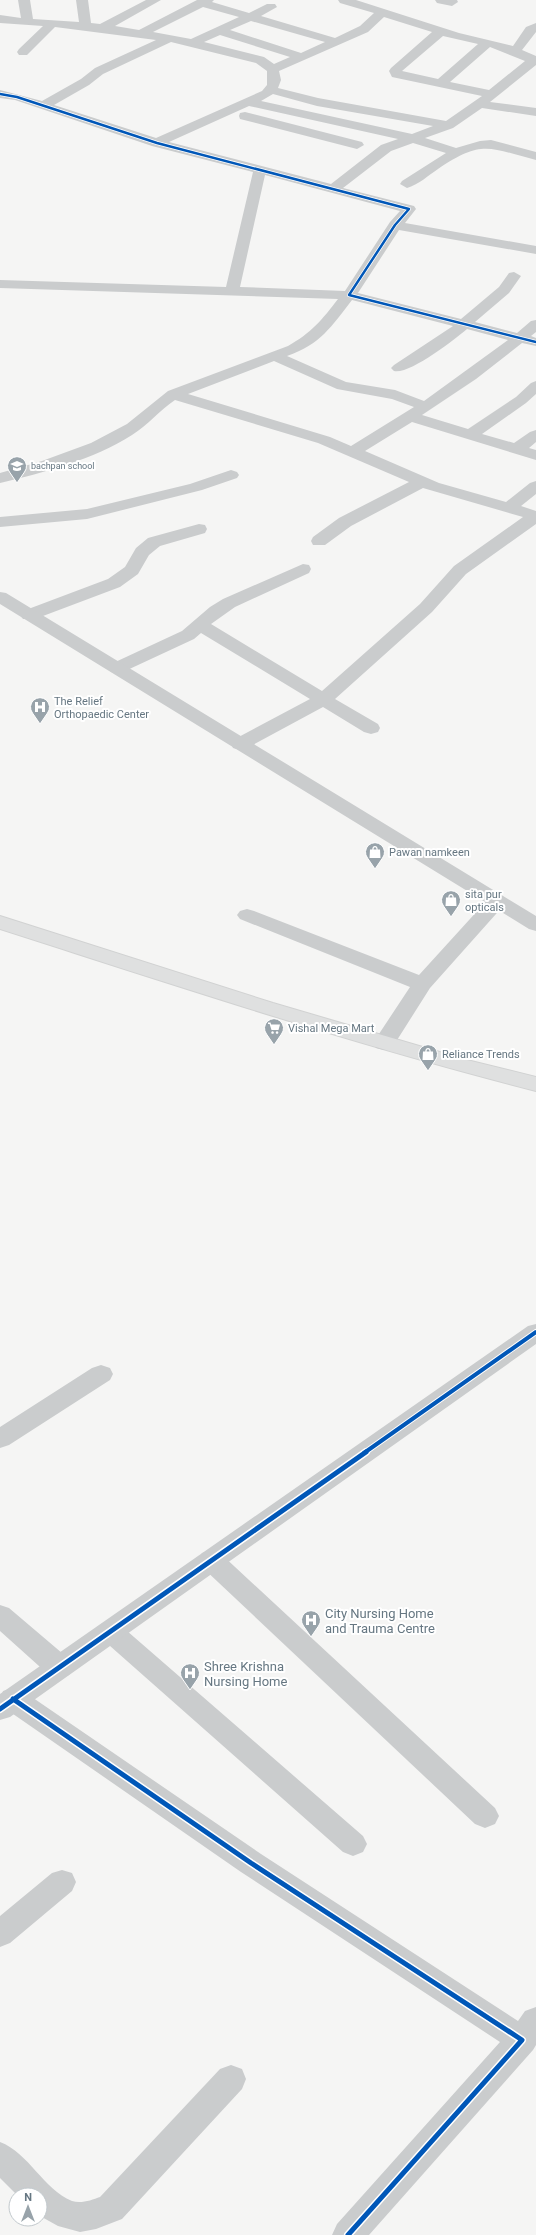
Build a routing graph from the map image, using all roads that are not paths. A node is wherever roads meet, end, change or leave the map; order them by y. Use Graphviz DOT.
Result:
graph roads {
  1 [pos="24,0"];
  2 [pos="82,0"];
  3 [pos="155,0"];
  4 [pos="344,0"];
  5 [pos="205,1"];
  6 [pos="271,7"];
  7 [pos="382,12"];
  8 [pos="249,17"];
  9 [pos="0,19"];
  10 [pos="28,23"];
  11 [pos="51,25"];
  12 [pos="85,26"];
  13 [pos="536,27"];
  14 [pos="102,28"];
  15 [pos="220,31"];
  16 [pos="441,32"];
  17 [pos="140,34"];
  18 [pos="168,39"];
  19 [pos="338,42"];
  20 [pos="193,43"];
  21 [pos="487,43"];
  22 [pos="516,51"];
  23 [pos="23,52"];
  24 [pos="302,57"];
  25 [pos="535,61"];
  26 [pos="273,69"];
  27 [pos="440,84"];
  28 [pos="271,90"];
  29 [pos="0,94"];
  30 [pos="492,94"];
  31 [pos="247,102"];
  32 [pos="480,104"];
  33 [pos="43,106"];
  34 [pos="227,111"];
  35 [pos="536,112"];
  36 [pos="448,126"];
  37 [pos="412,138"];
  38 [pos="157,143"];
  39 [pos="357,145"];
  40 [pos="458,153"];
  41 [pos="536,156"];
  42 [pos="260,170"];
  43 [pos="407,184"];
  44 [pos="333,189"];
  45 [pos="395,225"];
  46 [pos="536,250"];
  47 [pos="514,276"];
  48 [pos="0,284"];
  49 [pos="240,292"];
  50 [pos="349,296"];
  51 [pos="463,324"];
  52 [pos="536,324"];
  53 [pos="520,338"];
  54 [pos="536,342"];
  55 [pos="274,356"];
  56 [pos="399,368"];
  57 [pos="536,386"];
  58 [pos="173,394"];
  59 [pos="427,407"];
  60 [pos="410,417"];
  61 [pos="470,435"];
  62 [pos="536,435"];
  63 [pos="517,450"];
  64 [pos="354,451"];
  65 [pos="536,455"];
  66 [pos="231,475"];
  67 [pos="0,478"];
  68 [pos="421,482"];
  69 [pos="536,486"];
  70 [pos="509,508"];
  71 [pos="536,516"];
  72 [pos="0,522"];
  73 [pos="199,529"];
  74 [pos="319,541"];
  75 [pos="303,569"];
  76 [pos="0,597"];
  77 [pos="29,615"];
  78 [pos="200,625"];
  79 [pos="117,668"];
  80 [pos="324,699"];
  81 [pos="371,728"];
  82 [pos="240,744"];
  83 [pos="497,901"];
  84 [pos="247,916"];
  85 [pos="0,922"];
  86 [pos="536,925"];
  87 [pos="422,984"];
  88 [pos="384,1043"];
  89 [pos="536,1084"];
  90 [pos="536,1332"];
  91 [pos="101,1374"];
  92 [pos="3,1433"];
  93 [pos="211,1560"];
  94 [pos="0,1615"];
  95 [pos="110,1631"];
  96 [pos="59,1667"];
  97 [pos="7,1704"];
  98 [pos="485,1816"];
  99 [pos="353,1844"];
  100 [pos="62,1882"];
  101 [pos="0,1934"];
  102 [pos="531,2033"];
  103 [pos="231,2079"];
  104 [pos="0,2156"];
  105 [pos="348,2235"];
  1 -- 10 [label="street"];
  2 -- 12 [label="street"];
  3 -- 14 [label="street"];
  4 -- 7 [label="street"];
  5 -- 8 [label="street"];
  5 -- 17 [label="street"];
  6 -- 8 [label="street"];
  7 -- 16 [label="street"];
  7 -- 19 [label="street"];
  8 -- 15 [label="street"];
  8 -- 19 [label="street"];
  9 -- 10 [label="street"];
  10 -- 11 [label="street"];
  11 -- 12 [label="street"];
  11 -- 23 [label="street"];
  12 -- 14 [label="street"];
  13 -- 22 [label="street"];
  14 -- 17 [label="street"];
  15 -- 20 [label="street"];
  15 -- 24 [label="street"];
  16 -- 21 [label="street"];
  16 -- 27 [label="street"];
  17 -- 18 [label="street"];
  18 -- 20 [label="street"];
  18 -- 33 [label="street"];
  19 -- 24 [label="street"];
  20 -- 26 [label="street"];
  21 -- 22 [label="street"];
  21 -- 27 [label="street"];
  22 -- 25 [label="street"];
  24 -- 26 [label="street"];
  25 -- 30 [label="street"];
  26 -- 28 [label="street"];
  27 -- 30 [label="street"];
  28 -- 31 [label="street"];
  28 -- 36 [label="street"];
  29 -- 33 [label="street"];
  30 -- 32 [label="street"];
  31 -- 34 [label="street"];
  31 -- 37 [label="street"];
  32 -- 35 [label="street"];
  32 -- 36 [label="street"];
  33 -- 38 [label="street"];
  34 -- 38 [label="street"];
  34 -- 39 [label="street"];
  36 -- 37 [label="street"];
  37 -- 40 [label="street"];
  37 -- 44 [label="street"];
  38 -- 42 [label="street"];
  40 -- 41 [label="street"];
  40 -- 43 [label="street"];
  42 -- 44 [label="street"];
  42 -- 49 [label="street"];
  44 -- 45 [label="street"];
  45 -- 46 [label="street"];
  45 -- 50 [label="street"];
  47 -- 51 [label="street"];
  48 -- 49 [label="street"];
  49 -- 50 [label="street"];
  50 -- 51 [label="street"];
  50 -- 55 [label="street"];
  51 -- 53 [label="street"];
  51 -- 56 [label="street"];
  52 -- 53 [label="street"];
  53 -- 54 [label="street"];
  53 -- 59 [label="street"];
  55 -- 58 [label="street"];
  55 -- 59 [label="street"];
  57 -- 61 [label="street"];
  58 -- 64 [label="street"];
  58 -- 67 [label="street"];
  59 -- 60 [label="street"];
  60 -- 61 [label="street"];
  60 -- 64 [label="street"];
  61 -- 63 [label="street"];
  62 -- 63 [label="street"];
  63 -- 65 [label="street"];
  64 -- 68 [label="street"];
  66 -- 72 [label="street"];
  68 -- 70 [label="street"];
  68 -- 74 [label="street"];
  69 -- 70 [label="street"];
  70 -- 71 [label="street"];
  71 -- 80 [label="street"];
  73 -- 77 [label="street"];
  75 -- 78 [label="street"];
  76 -- 77 [label="street"];
  77 -- 79 [label="street"];
  78 -- 79 [label="street"];
  78 -- 80 [label="street"];
  79 -- 82 [label="street"];
  80 -- 81 [label="street"];
  80 -- 82 [label="street"];
  82 -- 83 [label="street"];
  83 -- 86 [label="street"];
  83 -- 87 [label="street"];
  84 -- 87 [label="street"];
  85 -- 88 [label="highway"];
  87 -- 88 [label="street"];
  88 -- 89 [label="highway"];
  90 -- 93 [label="street"];
  91 -- 92 [label="street"];
  93 -- 95 [label="street"];
  93 -- 98 [label="street"];
  94 -- 96 [label="street"];
  95 -- 96 [label="street"];
  95 -- 99 [label="street"];
  96 -- 97 [label="street"];
  97 -- 102 [label="street"];
  100 -- 101 [label="street"];
  102 -- 105 [label="street"];
  103 -- 104 [label="street"];
}
